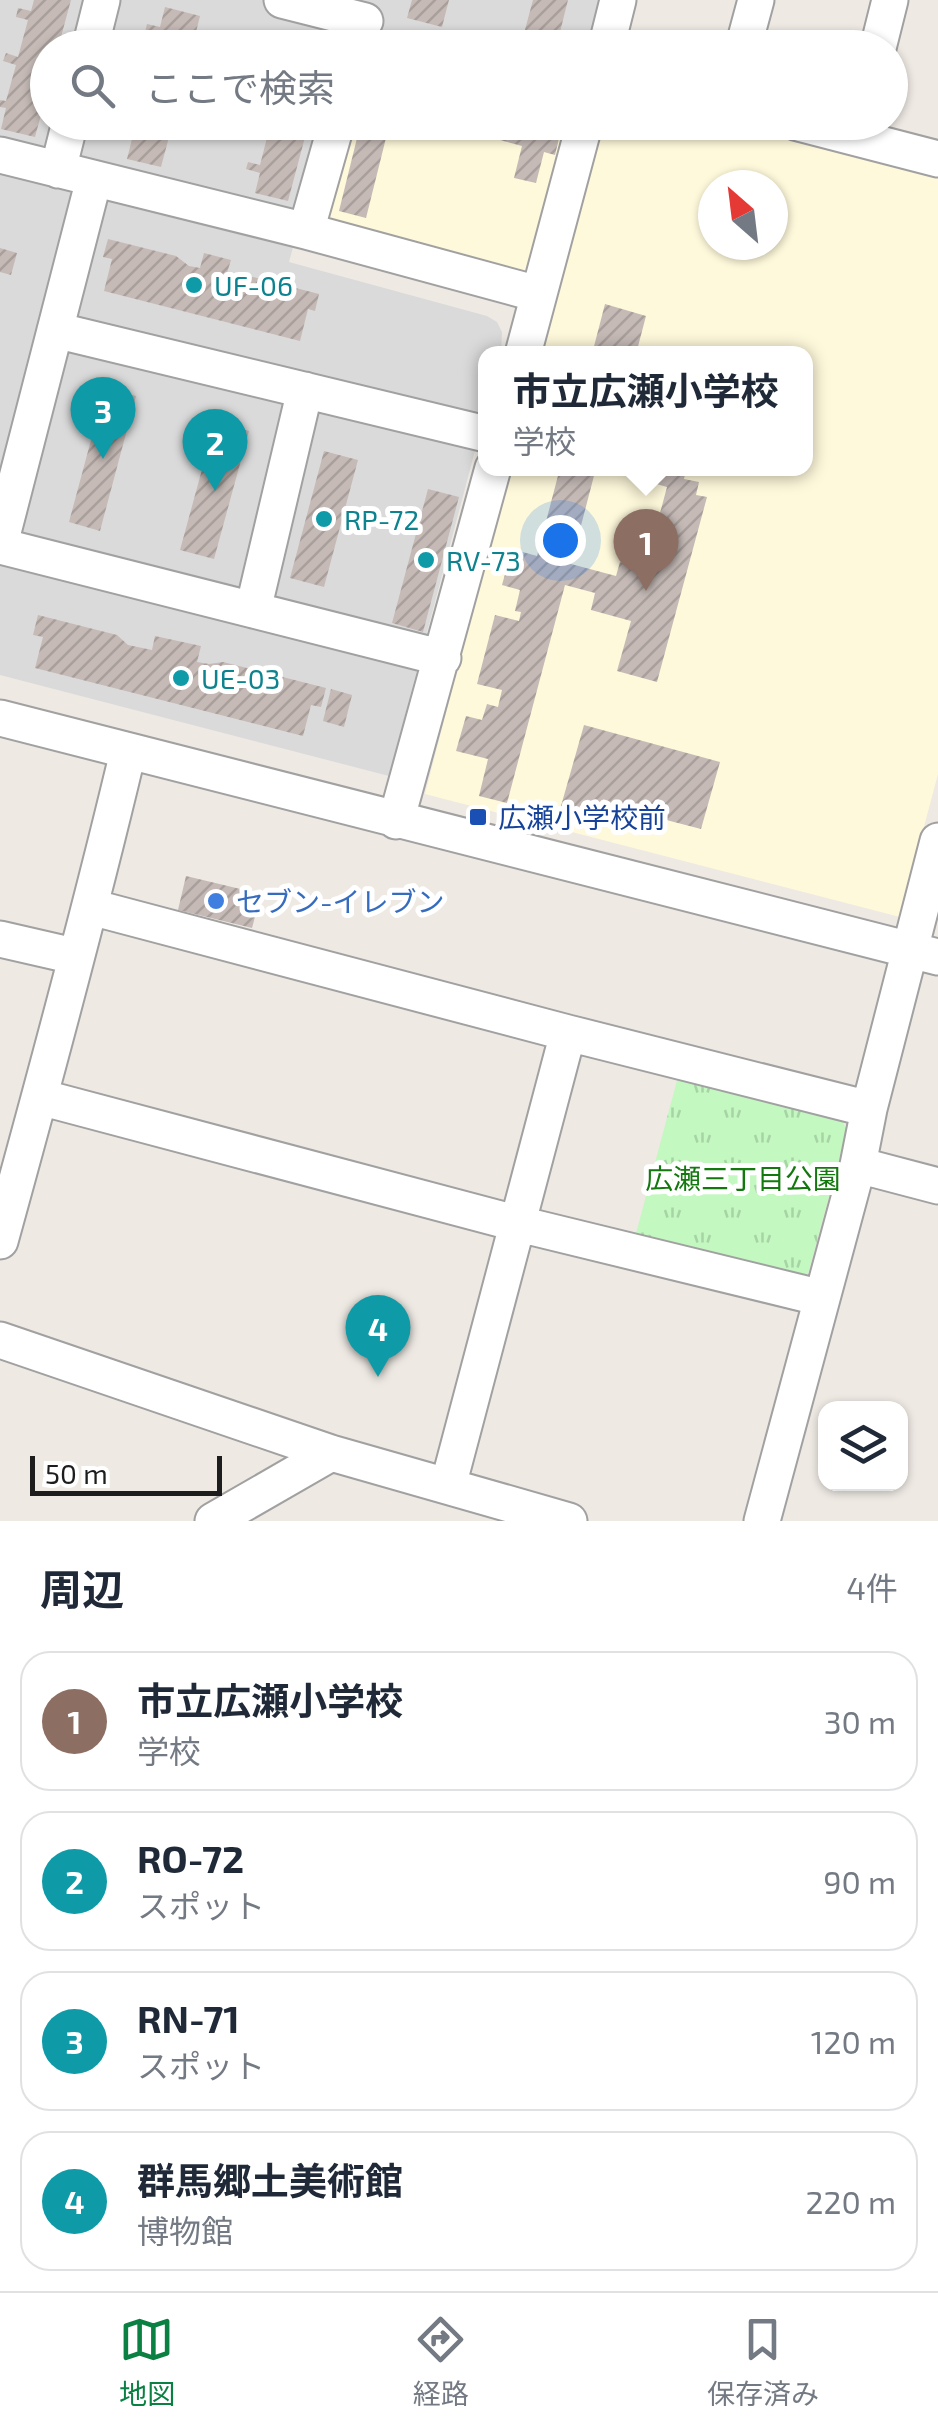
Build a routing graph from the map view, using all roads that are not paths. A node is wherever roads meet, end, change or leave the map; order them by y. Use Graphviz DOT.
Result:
graph roads {
  1 [pos="102,0"];
  2 [pos="282,0"];
  3 [pos="618,0"];
  4 [pos="756,0"];
  5 [pos="890,0"];
  6 [pos="365,23"];
  7 [pos="94,30"];
  8 [pos="610,30"];
  9 [pos="748,30"];
  10 [pos="882,30"];
  11 [pos="66,140"];
  12 [pos="332,140"];
  13 [pos="580,140"];
  14 [pos="881,140"];
  15 [pos="0,155"];
  16 [pos="938,160"];
  17 [pos="58,170"];
  18 [pos="94,180"];
  19 [pos="306,231"];
  20 [pos="538,294"];
  21 [pos="55,330"];
  22 [pos="525,346"];
  23 [pos="305,390"];
  24 [pos="478,432"];
  25 [pos="491,476"];
  26 [pos="0,545"];
  27 [pos="253,610"];
  28 [pos="443,658"];
  29 [pos="0,718"];
  30 [pos="128,752"];
  31 [pos="396,821"];
  32 [pos="938,841"];
  33 [pos="91,907"];
  34 [pos="0,939"];
  35 [pos="925,954"];
  36 [pos="74,956"];
  37 [pos="568,1033"];
  38 [pos="40,1097"];
  39 [pos="869,1108"];
  40 [pos="858,1165"];
  41 [pos="938,1186"];
  42 [pos="515,1223"];
  43 [pos="0,1241"];
  44 [pos="822,1298"];
  45 [pos="0,1340"];
  46 [pos="331,1453"];
  47 [pos="448,1486"];
  48 [pos="213,1521"];
  49 [pos="569,1521"];
  50 [pos="762,1521"];
  1 -- 7 [label="street"];
  2 -- 6 [label="street"];
  3 -- 8 [label="street"];
  4 -- 9 [label="street"];
  5 -- 10 [label="street"];
  11 -- 17 [label="street"];
  12 -- 19 [label="street"];
  13 -- 20 [label="street"];
  14 -- 16 [label="street"];
  15 -- 17 [label="street"];
  17 -- 18 [label="street"];
  18 -- 19 [label="street"];
  18 -- 21 [label="street"];
  19 -- 20 [label="street"];
  20 -- 22 [label="street"];
  21 -- 23 [label="street"];
  21 -- 26 [label="street"];
  23 -- 24 [label="street"];
  23 -- 27 [label="street"];
  25 -- 28 [label="street"];
  26 -- 27 [label="street"];
  27 -- 28 [label="street"];
  28 -- 31 [label="street"];
  29 -- 30 [label="street"];
  30 -- 31 [label="street"];
  30 -- 33 [label="street"];
  31 -- 35 [label="street"];
  32 -- 35 [label="street"];
  33 -- 36 [label="street"];
  33 -- 37 [label="street"];
  34 -- 36 [label="street"];
  35 -- 39 [label="street"];
  36 -- 38 [label="street"];
  37 -- 39 [label="street"];
  37 -- 42 [label="street"];
  38 -- 42 [label="street"];
  38 -- 43 [label="street"];
  39 -- 40 [label="street"];
  40 -- 41 [label="street"];
  40 -- 44 [label="street"];
  42 -- 44 [label="street"];
  42 -- 47 [label="street"];
  44 -- 50 [label="street"];
  45 -- 46 [label="street"];
  46 -- 47 [label="street"];
  46 -- 48 [label="street"];
  47 -- 49 [label="street"];
}
